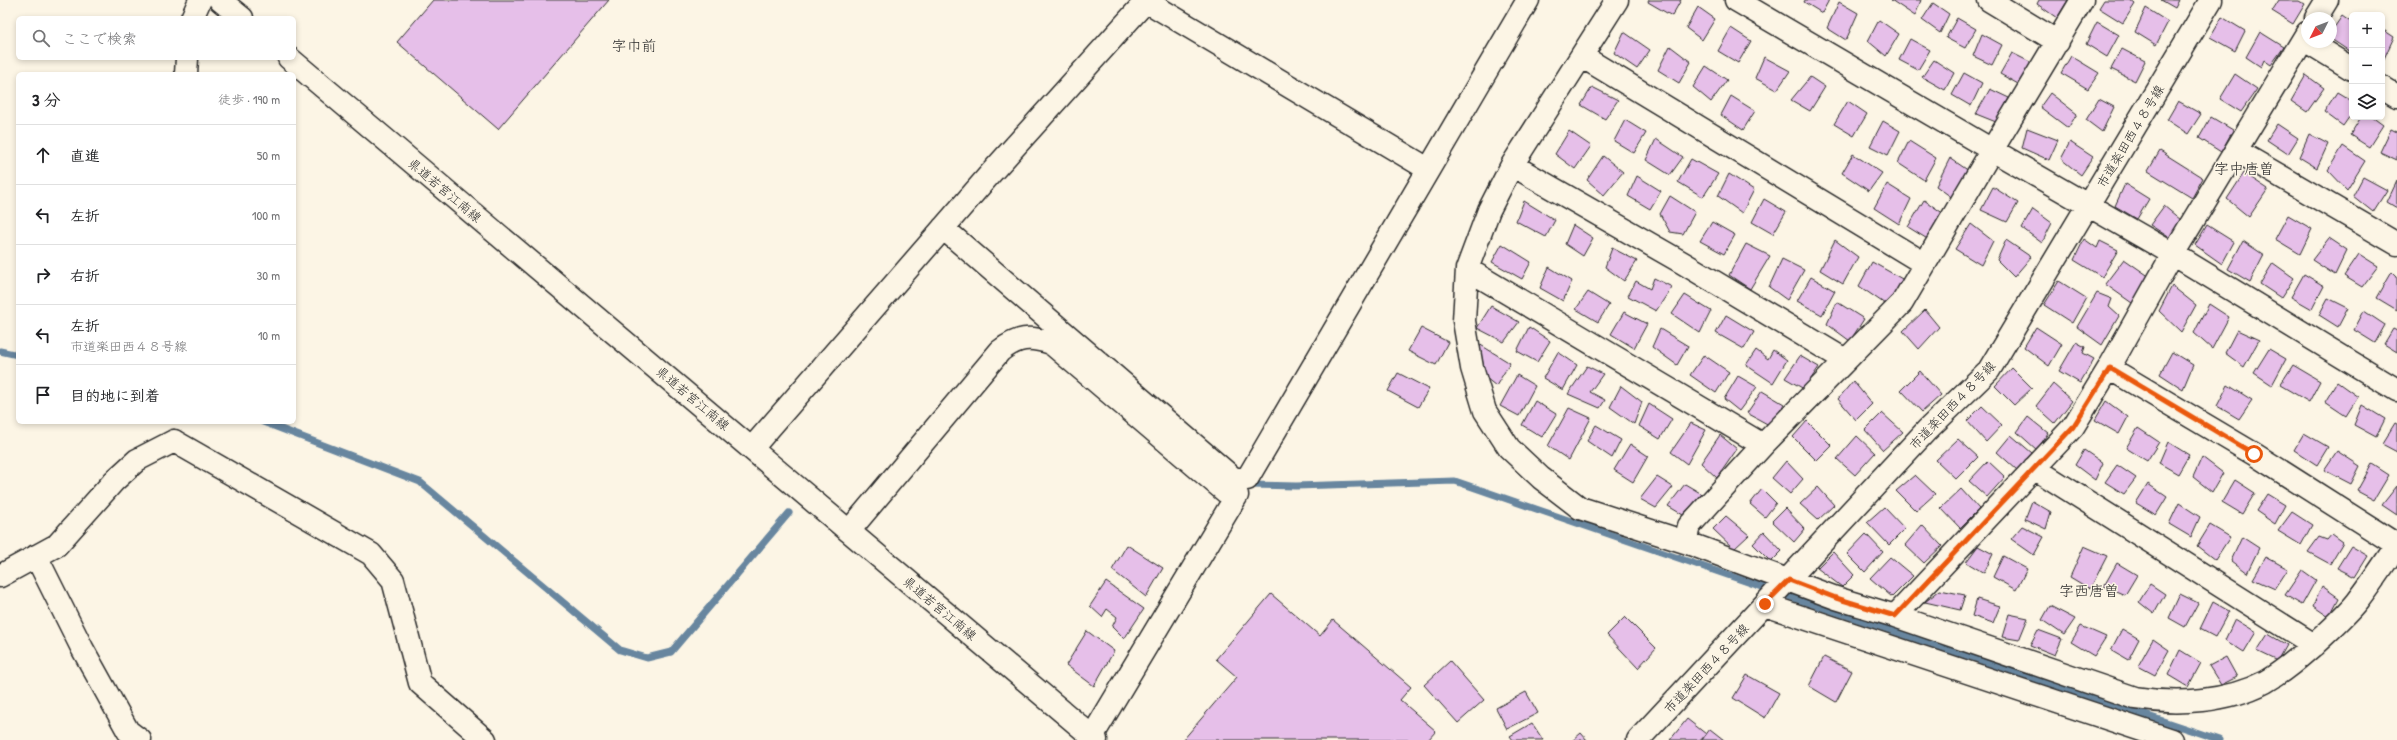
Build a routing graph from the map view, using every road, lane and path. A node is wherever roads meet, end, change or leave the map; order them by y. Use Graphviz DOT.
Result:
graph roads {
  1 [pos="200,0"];
  2 [pos="220,0"];
  3 [pos="1528,0"];
  4 [pos="1617,0"];
  5 [pos="1736,0"];
  6 [pos="1989,0"];
  7 [pos="2082,0"];
  8 [pos="2211,0"];
  9 [pos="2327,0"];
  10 [pos="1147,1"];
  11 [pos="2320,12"];
  12 [pos="193,16"];
  13 [pos="240,16"];
  14 [pos="2058,42"];
  15 [pos="2301,47"];
  16 [pos="2320,48"];
  17 [pos="1582,57"];
  18 [pos="187,60"];
  19 [pos="291,60"];
  20 [pos="2349,67"];
  21 [pos="186,72"];
  22 [pos="2385,89"];
  23 [pos="2397,96"];
  24 [pos="1992,150"];
  25 [pos="2237,151"];
  26 [pos="1512,165"];
  27 [pos="1428,169"];
  28 [pos="2088,206"];
  29 [pos="943,228"];
  30 [pos="2397,244"];
  31 [pos="2172,254"];
  32 [pos="1925,264"];
  33 [pos="1467,269"];
  34 [pos="1845,360"];
  35 [pos="2110,368"];
  36 [pos="2397,390"];
  37 [pos="172,432"];
  38 [pos="1763,445"];
  39 [pos="752,448"];
  40 [pos="2034,468"];
  41 [pos="848,531"];
  42 [pos="1685,542"];
  43 [pos="2397,545"];
  44 [pos="36,556"];
  45 [pos="0,576"];
  46 [pos="1789,580"];
  47 [pos="1765,604"];
  48 [pos="1895,616"];
  49 [pos="2314,645"];
  50 [pos="1092,739"];
  51 [pos="140,740"];
  52 [pos="485,740"];
  53 [pos="1638,740"];
  54 [pos="2172,740"];
  1 -- 12 [label="street"];
  2 -- 13 [label="street"];
  3 -- 27 [label="street"];
  4 -- 17 [label="street"];
  5 -- 24 [label="street"];
  6 -- 14 [label="street"];
  7 -- 14 [label="street"];
  8 -- 28 [label="street, 市道楽田西４８号線"];
  9 -- 11 [label="street"];
  10 -- 27 [label="street"];
  10 -- 29 [label="street"];
  14 -- 24 [label="street"];
  15 -- 25 [label="street"];
  16 -- 20 [label="street"];
  17 -- 26 [label="street"];
  17 -- 32 [label="street"];
  18 -- 21 [label="street"];
  19 -- 39 [label="street, 県道若宮江南線"];
  22 -- 23 [label="street"];
  24 -- 28 [label="street"];
  24 -- 32 [label="street"];
  25 -- 30 [label="street"];
  25 -- 31 [label="street"];
  26 -- 33 [label="street"];
  26 -- 34 [label="street"];
  27 -- 29 [label="street"];
  28 -- 31 [label="street"];
  28 -- 46 [label="street, 市道楽田西４８号線"];
  29 -- 39 [label="street"];
  31 -- 35 [label="street"];
  31 -- 36 [label="street"];
  32 -- 34 [label="street"];
  33 -- 38 [label="street"];
  33 -- 42 [label="street"];
  34 -- 38 [label="street"];
  35 -- 40 [label="street"];
  35 -- 43 [label="street"];
  37 -- 44 [label="street"];
  37 -- 52 [label="street"];
  38 -- 42 [label="street"];
  39 -- 41 [label="street, 県道若宮江南線"];
  40 -- 48 [label="street"];
  40 -- 49 [label="street"];
  41 -- 50 [label="street, 県道若宮江南線"];
  41 -- 50 [label="street"];
  42 -- 46 [label="street"];
  43 -- 49 [label="street"];
  44 -- 45 [label="street"];
  44 -- 51 [label="street"];
  46 -- 47 [label="street, 市道楽田西４８号線"];
  46 -- 48 [label="street"];
  47 -- 53 [label="street, 市道楽田西４８号線"];
  47 -- 54 [label="street"];
  48 -- 49 [label="street"];
}
